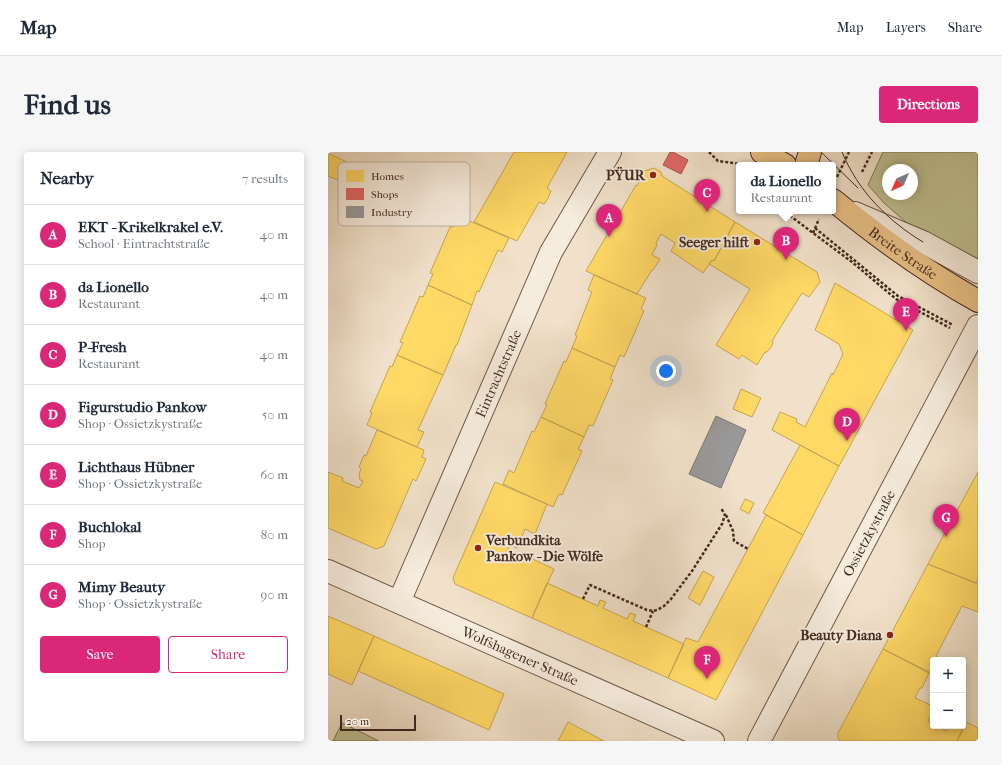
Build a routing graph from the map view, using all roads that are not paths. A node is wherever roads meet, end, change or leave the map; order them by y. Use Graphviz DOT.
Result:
graph roads {
  1 [pos="610,152"];
  2 [pos="762,152"];
  3 [pos="810,152"];
  4 [pos="780,162"];
  5 [pos="807,162"];
  6 [pos="836,203"];
  7 [pos="836,204"];
  8 [pos="978,272"];
  9 [pos="978,301"];
  10 [pos="978,326"];
  11 [pos="328,571"];
  12 [pos="399,602"];
  13 [pos="713,741"];
  14 [pos="759,741"];
  1 -- 12 [label="street, Eintrachtstraße"];
  2 -- 4 [label="main road"];
  3 -- 5 [label="main road"];
  6 -- 8 [label="street"];
  7 -- 9 [label="main road, Breite Straße"];
  10 -- 14 [label="street, Ossietzkystraße"];
  11 -- 12 [label="street, Wolfshagener Straße"];
  12 -- 13 [label="street, Wolfshagener Straße"];
}
